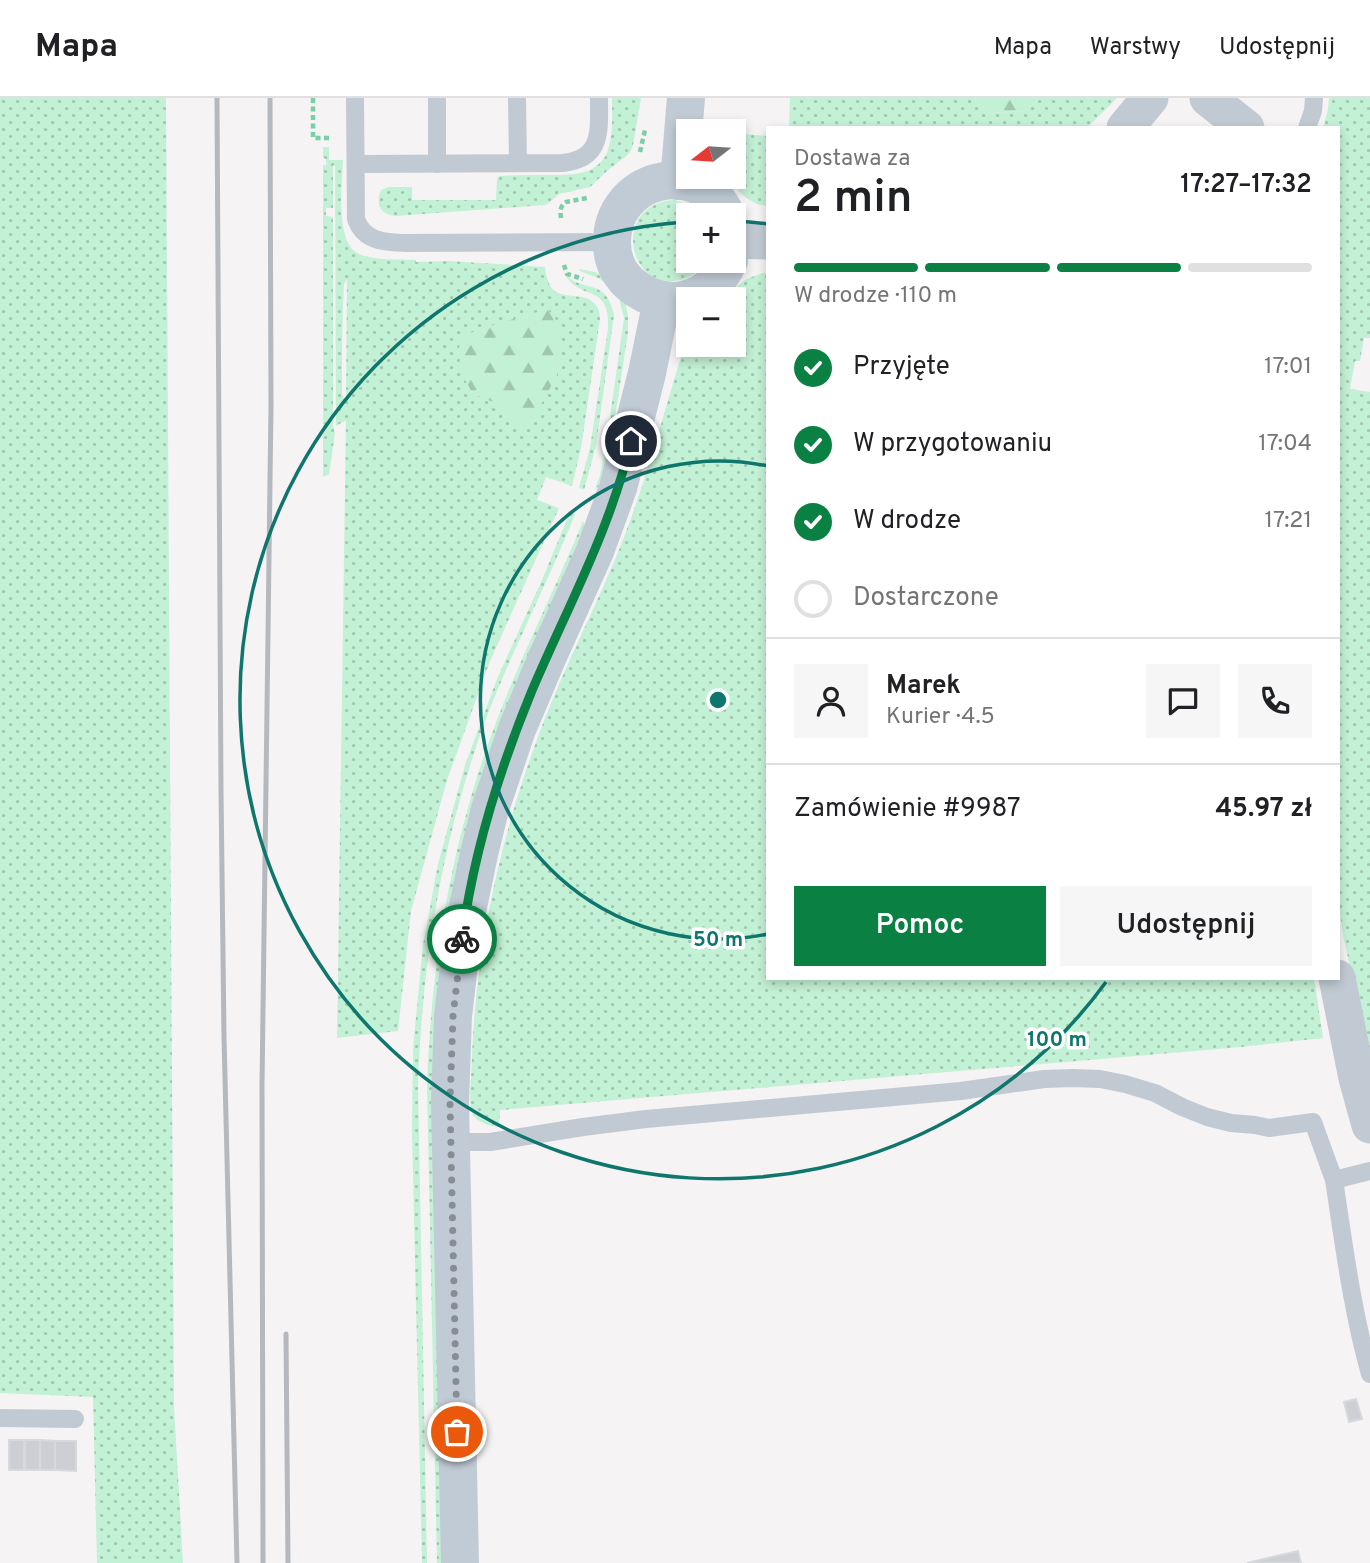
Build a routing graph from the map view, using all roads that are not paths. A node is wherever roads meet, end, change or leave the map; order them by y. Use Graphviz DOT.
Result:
graph roads {
  1 [pos="355,98"];
  2 [pos="437,98"];
  3 [pos="517,98"];
  4 [pos="599,98"];
  5 [pos="686,98"];
  6 [pos="1150,98"];
  7 [pos="1209,98"];
  8 [pos="1314,98"];
  9 [pos="684,119"];
  10 [pos="1127,126"];
  11 [pos="1244,126"];
  12 [pos="1308,126"];
  13 [pos="518,163"];
  14 [pos="356,164"];
  15 [pos="437,164"];
  16 [pos="676,181"];
  17 [pos="703,189"];
  18 [pos="718,203"];
  19 [pos="746,240"];
  20 [pos="766,241"];
  21 [pos="612,242"];
  22 [pos="722,273"];
  23 [pos="662,300"];
  24 [pos="1337,980"];
  25 [pos="1370,1125"];
  26 [pos="450,1142"];
  27 [pos="1370,1171"];
  28 [pos="1335,1180"];
  29 [pos="1370,1374"];
  30 [pos="0,1418"];
  31 [pos="75,1419"];
  32 [pos="460,1563"];
  1 -- 14 [label="lane"];
  2 -- 15 [label="lane"];
  3 -- 13 [label="lane"];
  4 -- 13 [label="lane"];
  5 -- 9 [label="street"];
  6 -- 10 [label="street"];
  7 -- 11 [label="street"];
  8 -- 12 [label="lane"];
  13 -- 15 [label="lane"];
  14 -- 15 [label="lane"];
  14 -- 21 [label="lane"];
  16 -- 21 [label="street"];
  17 -- 18 [label="street"];
  19 -- 20 [label="street"];
  21 -- 23 [label="street"];
  22 -- 23 [label="street"];
  23 -- 26 [label="street"];
  24 -- 25 [label="street"];
  26 -- 28 [label="lane"];
  26 -- 32 [label="street"];
  27 -- 28 [label="lane"];
  28 -- 29 [label="lane"];
  30 -- 31 [label="lane"];
}
